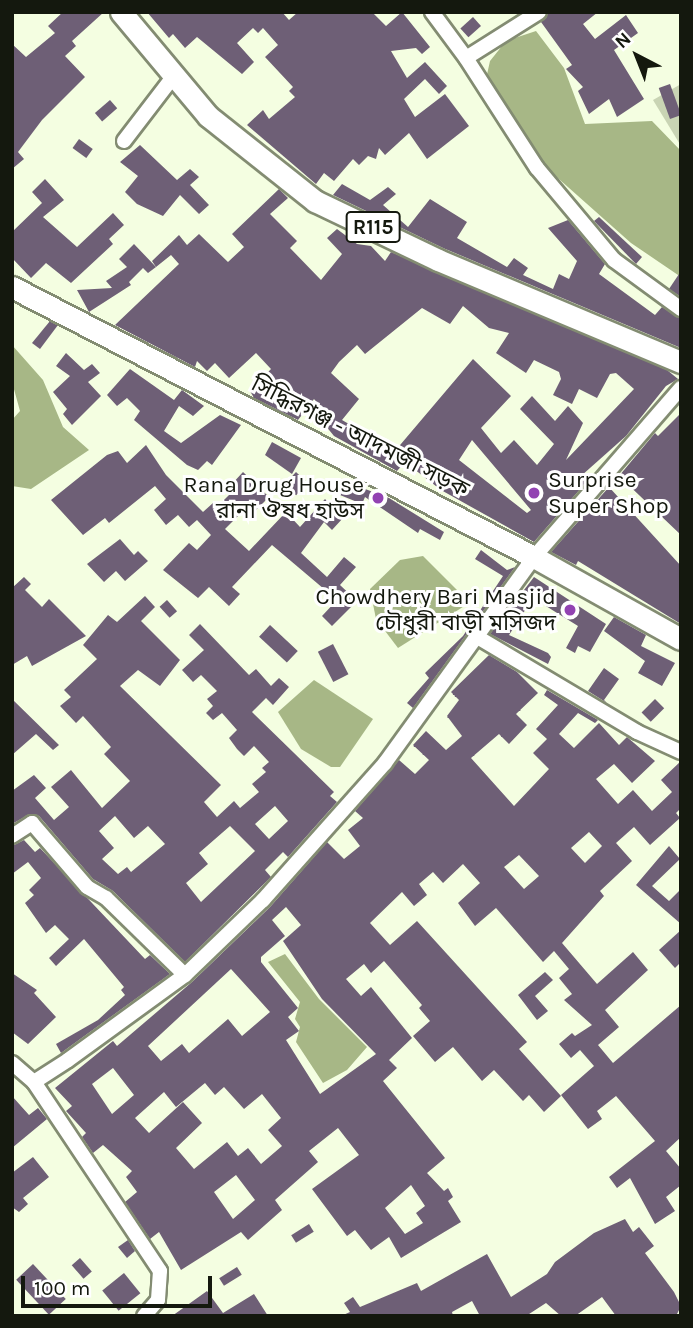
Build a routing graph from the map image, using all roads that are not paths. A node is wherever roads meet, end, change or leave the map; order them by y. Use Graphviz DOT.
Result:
graph roads {
  1 [pos="121,12"];
  2 [pos="432,12"];
  3 [pos="539,12"];
  4 [pos="466,58"];
  5 [pos="173,77"];
  6 [pos="124,141"];
  7 [pos="12,287"];
  8 [pos="681,309"];
  9 [pos="681,362"];
  10 [pos="681,388"];
  11 [pos="534,557"];
  12 [pos="479,638"];
  13 [pos="681,639"];
  14 [pos="681,752"];
  15 [pos="12,836"];
  16 [pos="185,975"];
  17 [pos="12,1063"];
  18 [pos="34,1083"];
  19 [pos="144,1316"];
  1 -- 5 [label="main road, R115"];
  2 -- 4 [label="street"];
  3 -- 4 [label="street"];
  4 -- 8 [label="street"];
  5 -- 6 [label="street"];
  5 -- 9 [label="main road, R115"];
  7 -- 11 [label="main road, সিদ্ধিরগঞ্জ - আদমজী সড়ক"];
  10 -- 11 [label="street"];
  11 -- 12 [label="street"];
  11 -- 13 [label="main road, সিদ্ধিরগঞ্জ - আদমজী সড়ক"];
  12 -- 14 [label="street"];
  12 -- 16 [label="street"];
  15 -- 16 [label="street"];
  16 -- 18 [label="street"];
  17 -- 18 [label="street"];
  18 -- 19 [label="street"];
}
